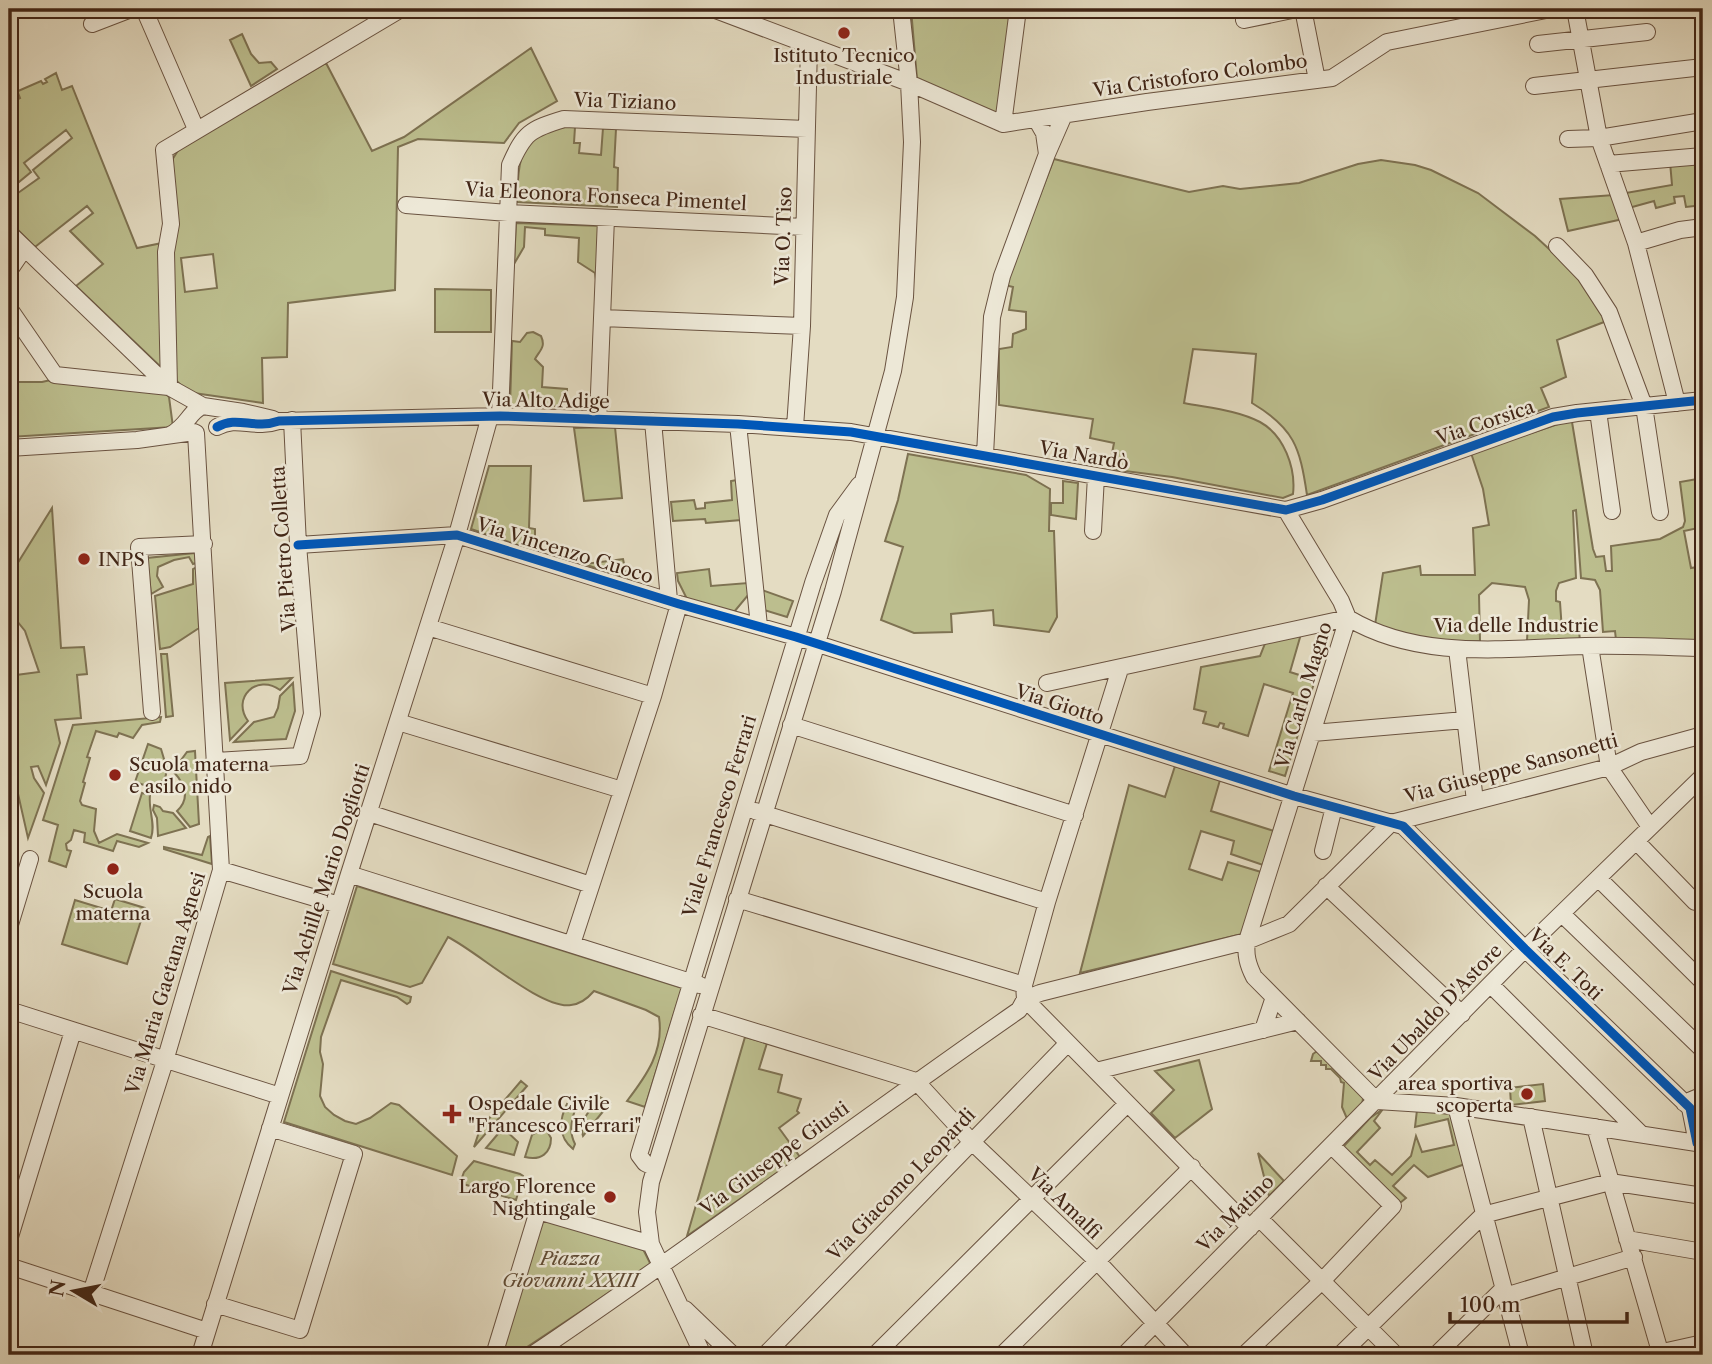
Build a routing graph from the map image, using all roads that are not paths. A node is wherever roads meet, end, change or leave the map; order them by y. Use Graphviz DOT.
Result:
graph roads {
  1 [pos="131,9"];
  2 [pos="144,9"];
  3 [pos="401,9"];
  4 [pos="713,9"];
  5 [pos="901,9"];
  6 [pos="1018,9"];
  7 [pos="1297,9"];
  8 [pos="1303,9"];
  9 [pos="1552,9"];
  10 [pos="1575,9"];
  11 [pos="1492,14"];
  12 [pos="1244,20"];
  13 [pos="92,24"];
  14 [pos="1647,32"];
  15 [pos="1580,38"];
  16 [pos="1538,44"];
  17 [pos="810,46"];
  18 [pos="1703,67"];
  19 [pos="1317,80"];
  20 [pos="1589,80"];
  21 [pos="909,83"];
  22 [pos="1534,86"];
  23 [pos="1064,114"];
  24 [pos="1037,119"];
  25 [pos="1703,121"];
  26 [pos="1003,124"];
  27 [pos="196,129"];
  28 [pos="807,129"];
  29 [pos="1599,138"];
  30 [pos="1568,139"];
  31 [pos="1047,154"];
  32 [pos="1703,156"];
  33 [pos="1608,164"];
  34 [pos="407,205"];
  35 [pos="508,213"];
  36 [pos="606,218"];
  37 [pos="804,227"];
  38 [pos="1703,227"];
  39 [pos="9,233"];
  40 [pos="1636,243"];
  41 [pos="1557,246"];
  42 [pos="24,249"];
  43 [pos="9,271"];
  44 [pos="9,310"];
  45 [pos="602,318"];
  46 [pos="802,326"];
  47 [pos="171,389"];
  48 [pos="1703,400"];
  49 [pos="1676,403"];
  50 [pos="1644,406"];
  51 [pos="1598,411"];
  52 [pos="495,416"];
  53 [pos="598,418"];
  54 [pos="198,419"];
  55 [pos="286,421"];
  56 [pos="653,421"];
  57 [pos="738,424"];
  58 [pos="795,427"];
  59 [pos="216,429"];
  60 [pos="876,436"];
  61 [pos="165,437"];
  62 [pos="9,448"];
  63 [pos="985,455"];
  64 [pos="198,468"];
  65 [pos="1096,476"];
  66 [pos="864,477"];
  67 [pos="1286,510"];
  68 [pos="1612,511"];
  69 [pos="1660,512"];
  70 [pos="1093,531"];
  71 [pos="457,535"];
  72 [pos="204,544"];
  73 [pos="298,545"];
  74 [pos="674,602"];
  75 [pos="1348,618"];
  76 [pos="759,626"];
  77 [pos="428,627"];
  78 [pos="796,637"];
  79 [pos="816,644"];
  80 [pos="1590,646"];
  81 [pos="1703,648"];
  82 [pos="1457,649"];
  83 [pos="1120,669"];
  84 [pos="1047,684"];
  85 [pos="653,696"];
  86 [pos="152,712"];
  87 [pos="1465,720"];
  88 [pos="398,722"];
  89 [pos="790,726"];
  90 [pos="1313,733"];
  91 [pos="1099,735"];
  92 [pos="1703,735"];
  93 [pos="216,761"];
  94 [pos="1609,766"];
  95 [pos="1703,776"];
  96 [pos="622,790"];
  97 [pos="1294,796"];
  98 [pos="1475,801"];
  99 [pos="744,807"];
  100 [pos="1334,807"];
  101 [pos="369,813"];
  102 [pos="763,814"];
  103 [pos="1075,815"];
  104 [pos="1391,823"];
  105 [pos="1650,827"];
  106 [pos="1636,841"];
  107 [pos="1323,851"];
  108 [pos="30,859"];
  109 [pos="221,870"];
  110 [pos="349,874"];
  111 [pos="1598,878"];
  112 [pos="591,885"];
  113 [pos="1326,886"];
  114 [pos="737,899"];
  115 [pos="1047,902"];
  116 [pos="1695,902"];
  117 [pos="339,905"];
  118 [pos="1562,914"];
  119 [pos="9,928"];
  120 [pos="1247,942"];
  121 [pos="572,944"];
  122 [pos="1525,949"];
  123 [pos="690,982"];
  124 [pos="1703,982"];
  125 [pos="1491,985"];
  126 [pos="709,988"];
  127 [pos="1025,992"];
  128 [pos="1274,997"];
  129 [pos="9,1010"];
  130 [pos="1462,1014"];
  131 [pos="701,1015"];
  132 [pos="1298,1021"];
  133 [pos="1263,1030"];
  134 [pos="73,1031"];
  135 [pos="1068,1043"];
  136 [pos="1703,1050"];
  137 [pos="164,1060"];
  138 [pos="1096,1071"];
  139 [pos="916,1082"];
  140 [pos="1703,1095"];
  141 [pos="279,1096"];
  142 [pos="1377,1101"];
  143 [pos="1684,1103"];
  144 [pos="1127,1104"];
  145 [pos="1456,1106"];
  146 [pos="1531,1117"];
  147 [pos="1595,1127"];
  148 [pos="270,1128"];
  149 [pos="1641,1134"];
  150 [pos="971,1141"];
  151 [pos="1700,1143"];
  152 [pos="1332,1146"];
  153 [pos="1192,1167"];
  154 [pos="655,1168"];
  155 [pos="1611,1182"];
  156 [pos="1703,1196"];
  157 [pos="1549,1198"];
  158 [pos="1031,1199"];
  159 [pos="1483,1214"];
  160 [pos="1255,1223"];
  161 [pos="1627,1239"];
  162 [pos="9,1240"];
  163 [pos="651,1244"];
  164 [pos="1703,1252"];
  165 [pos="1634,1257"];
  166 [pos="1097,1261"];
  167 [pos="9,1266"];
  168 [pos="661,1268"];
  169 [pos="1568,1278"];
  170 [pos="1322,1281"];
  171 [pos="1504,1292"];
  172 [pos="91,1293"];
  173 [pos="678,1302"];
  174 [pos="215,1304"];
  175 [pos="1154,1325"];
  176 [pos="1368,1328"];
  177 [pos="207,1331"];
  178 [pos="1703,1343"];
  179 [pos="1657,1354"];
  180 [pos="200,1355"];
  181 [pos="494,1355"];
  182 [pos="532,1355"];
  183 [pos="703,1355"];
  184 [pos="733,1355"];
  185 [pos="765,1355"];
  186 [pos="875,1355"];
  187 [pos="1002,1355"];
  188 [pos="1124,1355"];
  189 [pos="1185,1355"];
  190 [pos="1244,1355"];
  191 [pos="1340,1355"];
  192 [pos="1396,1355"];
  193 [pos="1436,1355"];
  194 [pos="1521,1355"];
  195 [pos="1585,1355"];
  1 -- 13 [label="street"];
  2 -- 27 [label="street"];
  3 -- 27 [label="street"];
  4 -- 17 [label="street"];
  5 -- 21 [label="street, Viale Francesco Ferrari"];
  6 -- 26 [label="street"];
  7 -- 12 [label="street"];
  8 -- 19 [label="street"];
  9 -- 11 [label="street, Via Cristoforo Colombo"];
  10 -- 15 [label="street"];
  11 -- 19 [label="street, Via Cristoforo Colombo"];
  14 -- 15 [label="street"];
  15 -- 16 [label="street"];
  15 -- 20 [label="street"];
  17 -- 21 [label="street"];
  17 -- 28 [label="street, Via O. Tiso"];
  18 -- 20 [label="street"];
  19 -- 23 [label="street, Via Cristoforo Colombo"];
  20 -- 22 [label="street"];
  20 -- 29 [label="street"];
  21 -- 26 [label="street"];
  21 -- 60 [label="street, Viale Francesco Ferrari"];
  23 -- 24 [label="street, Via Cristoforo Colombo"];
  23 -- 31 [label="street"];
  24 -- 26 [label="street, Via Cristoforo Colombo"];
  24 -- 31 [label="street"];
  25 -- 29 [label="street"];
  27 -- 47 [label="street"];
  28 -- 35 [label="street, Via Tiziano"];
  28 -- 37 [label="street, Via O. Tiso"];
  29 -- 30 [label="street"];
  29 -- 33 [label="street"];
  31 -- 63 [label="street"];
  32 -- 33 [label="street"];
  33 -- 40 [label="street"];
  34 -- 35 [label="street, Via Eleonora Fonseca Pimentel"];
  35 -- 36 [label="street, Via Eleonora Fonseca Pimentel"];
  35 -- 52 [label="street, Via Tiziano"];
  36 -- 37 [label="street, Via Eleonora Fonseca Pimentel"];
  36 -- 45 [label="street"];
  37 -- 46 [label="street, Via O. Tiso"];
  38 -- 40 [label="street"];
  39 -- 42 [label="street"];
  40 -- 49 [label="street"];
  41 -- 50 [label="street"];
  42 -- 43 [label="street"];
  42 -- 47 [label="street"];
  44 -- 47 [label="street"];
  45 -- 46 [label="street"];
  45 -- 53 [label="street"];
  46 -- 58 [label="street, Via O. Tiso"];
  47 -- 54 [label="street"];
  48 -- 49 [label="street, Via Corsica"];
  49 -- 50 [label="street, Via Corsica"];
  50 -- 51 [label="street, Via Corsica"];
  50 -- 69 [label="street"];
  51 -- 67 [label="street, Via Corsica"];
  51 -- 68 [label="street"];
  52 -- 53 [label="street, Via Alto Adige"];
  52 -- 55 [label="street, Via Alto Adige"];
  52 -- 71 [label="street, Via Achille Mario Dogliotti"];
  53 -- 56 [label="street, Via Alto Adige"];
  54 -- 55 [label="street, Via Alto Adige"];
  54 -- 59 [label="street, Via Alto Adige"];
  54 -- 59 [label="street"];
  54 -- 61 [label="street, Via Alto Adige"];
  54 -- 64 [label="street, Via Maria Gaetana Agnesi"];
  55 -- 59 [label="street, Via Alto Adige"];
  55 -- 73 [label="street, Via Pietro Colletta"];
  56 -- 57 [label="street, Via Alto Adige"];
  56 -- 74 [label="street"];
  57 -- 58 [label="street, Via Alto Adige"];
  57 -- 76 [label="street"];
  58 -- 60 [label="street, Via Alto Adige"];
  59 -- 64 [label="street, Via Maria Gaetana Agnesi"];
  60 -- 63 [label="street, Via Nardò"];
  60 -- 66 [label="street, Viale Francesco Ferrari"];
  61 -- 62 [label="street, Via Alto Adige"];
  61 -- 64 [label="street"];
  63 -- 65 [label="street, Via Nardò"];
  64 -- 72 [label="street, Via Maria Gaetana Agnesi"];
  65 -- 67 [label="street, Via Nardò"];
  65 -- 70 [label="street"];
  66 -- 78 [label="street, Viale Francesco Ferrari"];
  66 -- 79 [label="street, Viale Francesco Ferrari"];
  67 -- 75 [label="street, Via Carlo Magno"];
  71 -- 73 [label="street, Via Vincenzo Cuoco"];
  71 -- 74 [label="street, Via Vincenzo Cuoco"];
  71 -- 77 [label="street, Via Achille Mario Dogliotti"];
  72 -- 86 [label="street"];
  72 -- 93 [label="street, Via Maria Gaetana Agnesi"];
  73 -- 93 [label="street, Via Pietro Colletta"];
  74 -- 76 [label="street, Via Vincenzo Cuoco"];
  74 -- 85 [label="street"];
  75 -- 82 [label="street, Via delle Industrie"];
  75 -- 83 [label="street"];
  75 -- 90 [label="street, Via Carlo Magno"];
  76 -- 78 [label="street, Via Vincenzo Cuoco"];
  77 -- 85 [label="street"];
  77 -- 88 [label="street, Via Achille Mario Dogliotti"];
  78 -- 79 [label="street, Via Vincenzo Cuoco"];
  78 -- 99 [label="street, Viale Francesco Ferrari"];
  79 -- 89 [label="street, Viale Francesco Ferrari"];
  79 -- 91 [label="street, Via Giotto"];
  80 -- 81 [label="street, Via delle Industrie"];
  80 -- 82 [label="street, Via delle Industrie"];
  80 -- 94 [label="street"];
  82 -- 87 [label="street"];
  83 -- 84 [label="street"];
  83 -- 91 [label="street"];
  85 -- 96 [label="street"];
  87 -- 90 [label="street"];
  87 -- 98 [label="street"];
  88 -- 96 [label="street"];
  88 -- 101 [label="street, Via Achille Mario Dogliotti"];
  89 -- 102 [label="street, Viale Francesco Ferrari"];
  89 -- 103 [label="street"];
  90 -- 97 [label="street, Via Carlo Magno"];
  91 -- 97 [label="street, Via Giotto"];
  91 -- 103 [label="street"];
  92 -- 94 [label="street, Via Giuseppe Sansonetti"];
  93 -- 109 [label="street, Via Maria Gaetana Agnesi"];
  94 -- 98 [label="street, Via Giuseppe Sansonetti"];
  94 -- 105 [label="street"];
  95 -- 105 [label="street, Via Ubaldo D'Astore"];
  96 -- 112 [label="street"];
  97 -- 100 [label="street, Via Giotto"];
  97 -- 120 [label="street, Via Carlo Magno"];
  98 -- 104 [label="street, Via Giuseppe Sansonetti"];
  99 -- 102 [label="street"];
  99 -- 123 [label="street, Viale Francesco Ferrari"];
  100 -- 104 [label="street, Via Giotto"];
  100 -- 107 [label="street"];
  101 -- 110 [label="street, Via Achille Mario Dogliotti"];
  101 -- 112 [label="street"];
  102 -- 114 [label="street, Viale Francesco Ferrari"];
  102 -- 115 [label="street"];
  103 -- 115 [label="street"];
  104 -- 113 [label="street, Via Giuseppe Sansonetti"];
  104 -- 122 [label="street, Via E. Toti"];
  105 -- 106 [label="street, Via Ubaldo D'Astore"];
  106 -- 111 [label="street, Via Ubaldo D'Astore"];
  106 -- 116 [label="street"];
  108 -- 119 [label="street"];
  109 -- 117 [label="street"];
  109 -- 137 [label="street, Via Maria Gaetana Agnesi"];
  110 -- 117 [label="street, Via Achille Mario Dogliotti"];
  110 -- 121 [label="street"];
  111 -- 118 [label="street, Via Ubaldo D'Astore"];
  111 -- 124 [label="street"];
  112 -- 121 [label="street"];
  113 -- 120 [label="street, Via Giuseppe Sansonetti"];
  113 -- 130 [label="street"];
  114 -- 126 [label="street, Viale Francesco Ferrari"];
  114 -- 127 [label="street"];
  115 -- 127 [label="street"];
  117 -- 141 [label="street, Via Achille Mario Dogliotti"];
  118 -- 122 [label="street, Via Ubaldo D'Astore"];
  118 -- 136 [label="street"];
  120 -- 127 [label="street, Via Giuseppe Sansonetti"];
  120 -- 128 [label="street, Via Carlo Magno"];
  121 -- 123 [label="street"];
  122 -- 125 [label="street, Via Ubaldo D'Astore"];
  122 -- 143 [label="street, Via E. Toti"];
  123 -- 126 [label="street"];
  123 -- 154 [label="street, Viale Francesco Ferrari"];
  125 -- 130 [label="street, Via Ubaldo D'Astore"];
  125 -- 149 [label="street"];
  126 -- 131 [label="street, Viale Francesco Ferrari"];
  127 -- 135 [label="street"];
  127 -- 139 [label="street, Via Giuseppe Giusti"];
  128 -- 132 [label="street, Via Carlo Magno"];
  128 -- 133 [label="street"];
  129 -- 134 [label="street"];
  130 -- 142 [label="street, Via Ubaldo D'Astore"];
  131 -- 139 [label="street"];
  131 -- 154 [label="street, Viale Francesco Ferrari"];
  132 -- 133 [label="street"];
  132 -- 142 [label="street, Via Carlo Magno"];
  133 -- 138 [label="street"];
  134 -- 137 [label="street"];
  134 -- 162 [label="street"];
  135 -- 138 [label="street"];
  135 -- 150 [label="street, Via Giacomo Leopardi"];
  137 -- 141 [label="street"];
  137 -- 172 [label="street, Via Maria Gaetana Agnesi"];
  138 -- 144 [label="street"];
  139 -- 150 [label="street, Via Amalfi"];
  139 -- 168 [label="street, Via Giuseppe Giusti"];
  140 -- 143 [label="street"];
  141 -- 148 [label="street, Via Achille Mario Dogliotti"];
  142 -- 145 [label="street"];
  142 -- 152 [label="street, Via Matino"];
  143 -- 151 [label="street, Via E. Toti"];
  144 -- 153 [label="street"];
  144 -- 158 [label="street"];
  145 -- 146 [label="street"];
  145 -- 159 [label="street"];
  146 -- 147 [label="street"];
  146 -- 157 [label="street"];
  147 -- 149 [label="street"];
  147 -- 155 [label="street"];
  148 -- 174 [label="street, Via Achille Mario Dogliotti"];
  148 -- 174 [label="street"];
  149 -- 151 [label="street"];
  150 -- 158 [label="street, Via Amalfi"];
  150 -- 185 [label="street, Via Giacomo Leopardi"];
  152 -- 160 [label="street, Via Matino"];
  152 -- 170 [label="street"];
  153 -- 160 [label="street"];
  153 -- 166 [label="street"];
  154 -- 163 [label="street, Viale Francesco Ferrari"];
  155 -- 156 [label="street"];
  155 -- 157 [label="street"];
  155 -- 161 [label="street"];
  157 -- 159 [label="street"];
  157 -- 169 [label="street"];
  158 -- 166 [label="street, Via Amalfi"];
  158 -- 186 [label="street"];
  159 -- 171 [label="street"];
  159 -- 176 [label="street"];
  160 -- 170 [label="street"];
  160 -- 175 [label="street, Via Matino"];
  161 -- 164 [label="street"];
  161 -- 165 [label="street"];
  163 -- 168 [label="street, Viale Francesco Ferrari"];
  163 -- 181 [label="street"];
  165 -- 169 [label="street"];
  165 -- 179 [label="street"];
  166 -- 175 [label="street, Via Amalfi"];
  166 -- 187 [label="street"];
  167 -- 172 [label="street"];
  168 -- 173 [label="street, Viale Francesco Ferrari"];
  168 -- 182 [label="street, Via Giuseppe Giusti"];
  169 -- 171 [label="street"];
  169 -- 195 [label="street"];
  170 -- 176 [label="street"];
  170 -- 190 [label="street"];
  171 -- 193 [label="street"];
  171 -- 194 [label="street"];
  172 -- 177 [label="street"];
  173 -- 183 [label="street, Viale Francesco Ferrari"];
  173 -- 184 [label="street"];
  174 -- 177 [label="street, Via Achille Mario Dogliotti"];
  175 -- 188 [label="street, Via Matino"];
  175 -- 189 [label="street, Via Amalfi"];
  176 -- 191 [label="street"];
  176 -- 192 [label="street"];
  177 -- 180 [label="street, Via Achille Mario Dogliotti"];
  178 -- 179 [label="street"];
}
